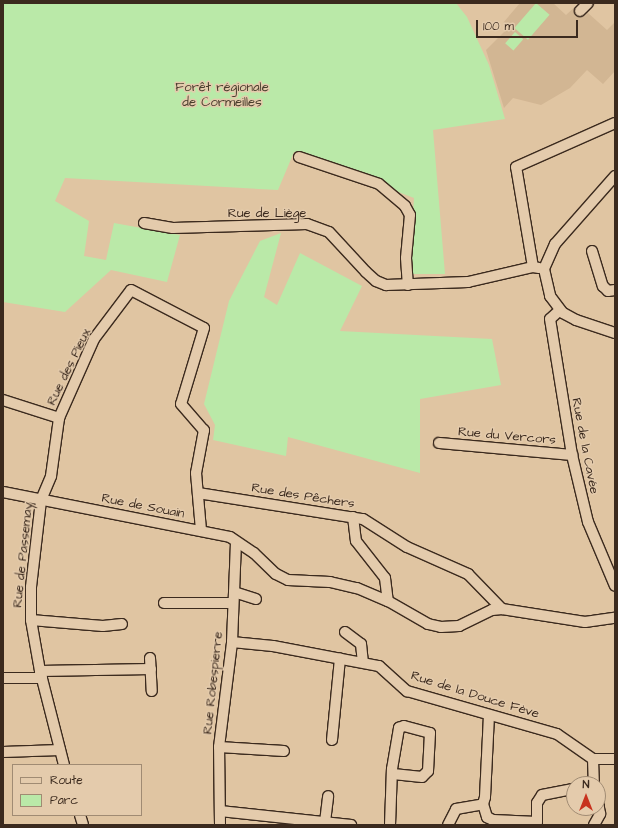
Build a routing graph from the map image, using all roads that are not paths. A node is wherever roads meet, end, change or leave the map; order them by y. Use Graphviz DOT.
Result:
graph roads {
  1 [pos="615,123"];
  2 [pos="299,157"];
  3 [pos="615,176"];
  4 [pos="144,223"];
  5 [pos="593,251"];
  6 [pos="533,267"];
  7 [pos="544,269"];
  8 [pos="408,285"];
  9 [pos="615,290"];
  10 [pos="560,310"];
  11 [pos="615,333"];
  12 [pos="3,400"];
  13 [pos="59,418"];
  14 [pos="439,443"];
  15 [pos="572,455"];
  16 [pos="3,492"];
  17 [pos="198,493"];
  18 [pos="41,500"];
  19 [pos="353,517"];
  20 [pos="201,530"];
  21 [pos="236,544"];
  22 [pos="615,586"];
  23 [pos="234,592"];
  24 [pos="256,599"];
  25 [pos="388,600"];
  26 [pos="164,603"];
  27 [pos="233,603"];
  28 [pos="502,609"];
  29 [pos="615,618"];
  30 [pos="31,620"];
  31 [pos="122,624"];
  32 [pos="345,632"];
  33 [pos="232,642"];
  34 [pos="340,658"];
  35 [pos="363,662"];
  36 [pos="41,674"];
  37 [pos="3,678"];
  38 [pos="152,691"];
  39 [pos="489,715"];
  40 [pos="332,740"];
  41 [pos="219,747"];
  42 [pos="60,750"];
  43 [pos="284,751"];
  44 [pos="3,752"];
  45 [pos="593,759"];
  46 [pos="615,759"];
  47 [pos="64,764"];
  48 [pos="393,774"];
  49 [pos="594,776"];
  50 [pos="566,790"];
  51 [pos="328,796"];
  52 [pos="482,804"];
  53 [pos="220,811"];
  54 [pos="599,816"];
  55 [pos="325,822"];
  56 [pos="537,823"];
  57 [pos="336,824"];
  58 [pos="220,825"];
  59 [pos="351,825"];
  60 [pos="390,825"];
  61 [pos="448,825"];
  62 [pos="594,825"];
  1 -- 6 [label="street"];
  2 -- 8 [label="street"];
  3 -- 7 [label="street"];
  4 -- 8 [label="street, Rue de Liège"];
  5 -- 9 [label="street"];
  6 -- 7 [label="street"];
  6 -- 8 [label="street, Rue de Liège"];
  7 -- 10 [label="street"];
  10 -- 11 [label="street"];
  10 -- 15 [label="street, Rue de la Cavée"];
  12 -- 13 [label="street"];
  13 -- 17 [label="street, Rue des Pieux"];
  13 -- 18 [label="street, Rue de Passemay"];
  14 -- 15 [label="street, Rue du Vercors"];
  15 -- 22 [label="street, Rue de la Cavée"];
  16 -- 18 [label="street, Rue de Souain"];
  17 -- 19 [label="street, Rue des Pêchers"];
  17 -- 20 [label="street"];
  18 -- 20 [label="street, Rue de Souain"];
  18 -- 30 [label="street, Rue de Passemay"];
  19 -- 25 [label="street"];
  19 -- 28 [label="street, Rue des Pêchers"];
  20 -- 21 [label="street, Rue de Souain"];
  21 -- 23 [label="street, Rue Robespierre"];
  21 -- 25 [label="street, Rue de Souain"];
  23 -- 24 [label="street"];
  23 -- 27 [label="street, Rue Robespierre"];
  25 -- 28 [label="street, Rue de Souain"];
  26 -- 27 [label="street"];
  27 -- 33 [label="street, Rue Robespierre"];
  28 -- 29 [label="street"];
  30 -- 31 [label="street"];
  30 -- 36 [label="street, Rue de Passemay"];
  32 -- 35 [label="street"];
  33 -- 34 [label="street, Rue de la Douce Fève"];
  33 -- 41 [label="street, Rue Robespierre"];
  34 -- 35 [label="street, Rue de la Douce Fève"];
  34 -- 40 [label="street"];
  35 -- 39 [label="street, Rue de la Douce Fève"];
  36 -- 37 [label="street"];
  36 -- 38 [label="street"];
  36 -- 42 [label="street, Rue de Passemay"];
  39 -- 45 [label="street, Rue de la Douce Fève"];
  39 -- 52 [label="street"];
  41 -- 43 [label="street"];
  41 -- 53 [label="street, Rue Robespierre"];
  42 -- 44 [label="street"];
  42 -- 47 [label="street, Rue de Passemay"];
  45 -- 46 [label="street"];
  45 -- 49 [label="street"];
  48 -- 48 [label="street"];
  48 -- 60 [label="street"];
  50 -- 56 [label="street"];
  51 -- 55 [label="street"];
  52 -- 56 [label="street"];
  52 -- 61 [label="street"];
  53 -- 55 [label="street"];
  53 -- 58 [label="street, Rue Robespierre"];
  54 -- 62 [label="street"];
  55 -- 57 [label="street"];
  57 -- 59 [label="street"];
}
